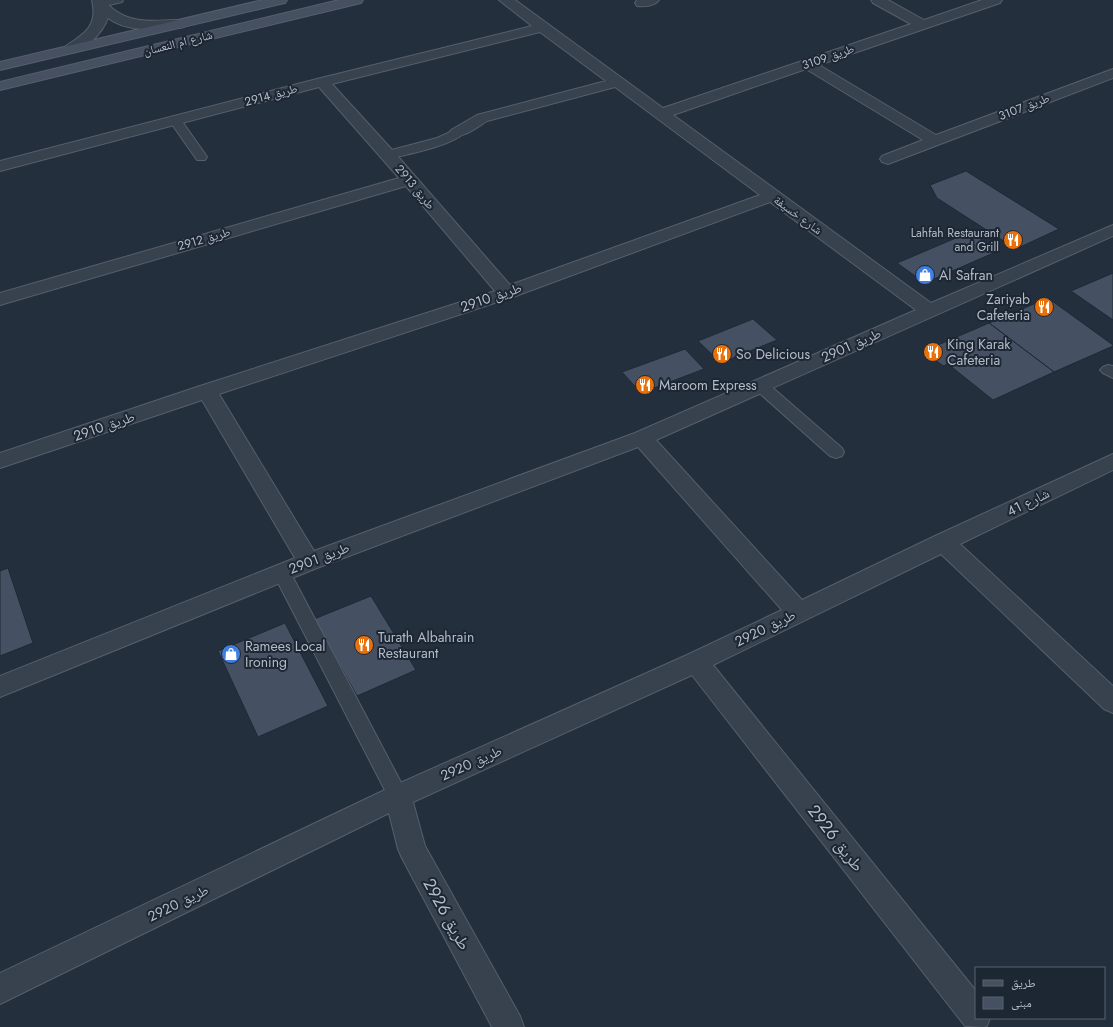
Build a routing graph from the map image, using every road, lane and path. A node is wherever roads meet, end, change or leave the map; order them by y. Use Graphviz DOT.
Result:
graph roads {
  1 [pos="118,0"];
  2 [pos="280,0"];
  3 [pos="356,0"];
  4 [pos="506,0"];
  5 [pos="878,0"];
  6 [pos="995,0"];
  7 [pos="100,4"];
  8 [pos="179,24"];
  9 [pos="923,25"];
  10 [pos="543,27"];
  11 [pos="71,49"];
  12 [pos="808,64"];
  13 [pos="0,66"];
  14 [pos="1113,73"];
  15 [pos="322,82"];
  16 [pos="618,82"];
  17 [pos="0,86"];
  18 [pos="661,114"];
  19 [pos="175,120"];
  20 [pos="457,133"];
  21 [pos="935,141"];
  22 [pos="388,155"];
  23 [pos="201,157"];
  24 [pos="888,159"];
  25 [pos="0,166"];
  26 [pos="408,180"];
  27 [pos="772,196"];
  28 [pos="1113,230"];
  29 [pos="506,293"];
  30 [pos="0,299"];
  31 [pos="929,311"];
  32 [pos="761,386"];
  33 [pos="207,391"];
  34 [pos="642,438"];
  35 [pos="836,452"];
  36 [pos="0,461"];
  37 [pos="1113,461"];
  38 [pos="943,542"];
  39 [pos="309,562"];
  40 [pos="282,572"];
  41 [pos="798,612"];
  42 [pos="696,662"];
  43 [pos="0,687"];
  44 [pos="1113,702"];
  45 [pos="398,796"];
  46 [pos="0,989"];
  47 [pos="975,1014"];
  48 [pos="979,1019"];
  49 [pos="509,1027"];
  50 [pos="986,1027"];
  1 -- 7 [label="lane"];
  2 -- 8 [label="main road, شارع ام النعسان"];
  3 -- 17 [label="main road, شارع ام النعسان"];
  4 -- 10 [label="street, شارع خسيفة"];
  5 -- 9 [label="street"];
  6 -- 9 [label="street, طريق 3109"];
  7 -- 8 [label="street"];
  7 -- 11 [label="street"];
  8 -- 11 [label="main road, شارع ام النعسان"];
  9 -- 12 [label="street, طريق 3109"];
  10 -- 15 [label="street, طريق 2914"];
  10 -- 16 [label="street, شارع خسيفة"];
  11 -- 13 [label="main road, شارع ام النعسان"];
  12 -- 18 [label="street, طريق 3109"];
  12 -- 21 [label="street"];
  14 -- 21 [label="street, طريق 3107"];
  15 -- 19 [label="street, طريق 2914"];
  15 -- 22 [label="street, طريق 2913"];
  16 -- 18 [label="street, شارع خسيفة"];
  16 -- 20 [label="street"];
  18 -- 27 [label="street, شارع خسيفة"];
  19 -- 23 [label="lane"];
  19 -- 25 [label="street, طريق 2914"];
  20 -- 22 [label="lane"];
  21 -- 24 [label="street, طريق 3107"];
  22 -- 26 [label="street, طريق 2913"];
  26 -- 29 [label="street, طريق 2913"];
  26 -- 30 [label="street, طريق 2912"];
  27 -- 29 [label="street, طريق 2910"];
  27 -- 31 [label="street, شارع خسيفة"];
  28 -- 31 [label="street"];
  29 -- 33 [label="street, طريق 2910"];
  31 -- 32 [label="street, طريق 2901"];
  32 -- 34 [label="street, طريق 2901"];
  32 -- 35 [label="lane"];
  33 -- 36 [label="street, طريق 2910"];
  33 -- 39 [label="street"];
  34 -- 39 [label="street, طريق 2901"];
  34 -- 41 [label="street"];
  37 -- 38 [label="street, شارع 41"];
  38 -- 41 [label="street, طريق 2920"];
  38 -- 44 [label="street"];
  39 -- 40 [label="street, طريق 2901"];
  40 -- 43 [label="street, طريق 2901"];
  40 -- 45 [label="lane"];
  41 -- 42 [label="street, طريق 2920"];
  42 -- 45 [label="street, طريق 2920"];
  42 -- 47 [label="street, طريق 2926"];
  45 -- 46 [label="street, طريق 2920"];
  45 -- 49 [label="street, طريق 2926"];
  48 -- 50 [label="street"];
}
